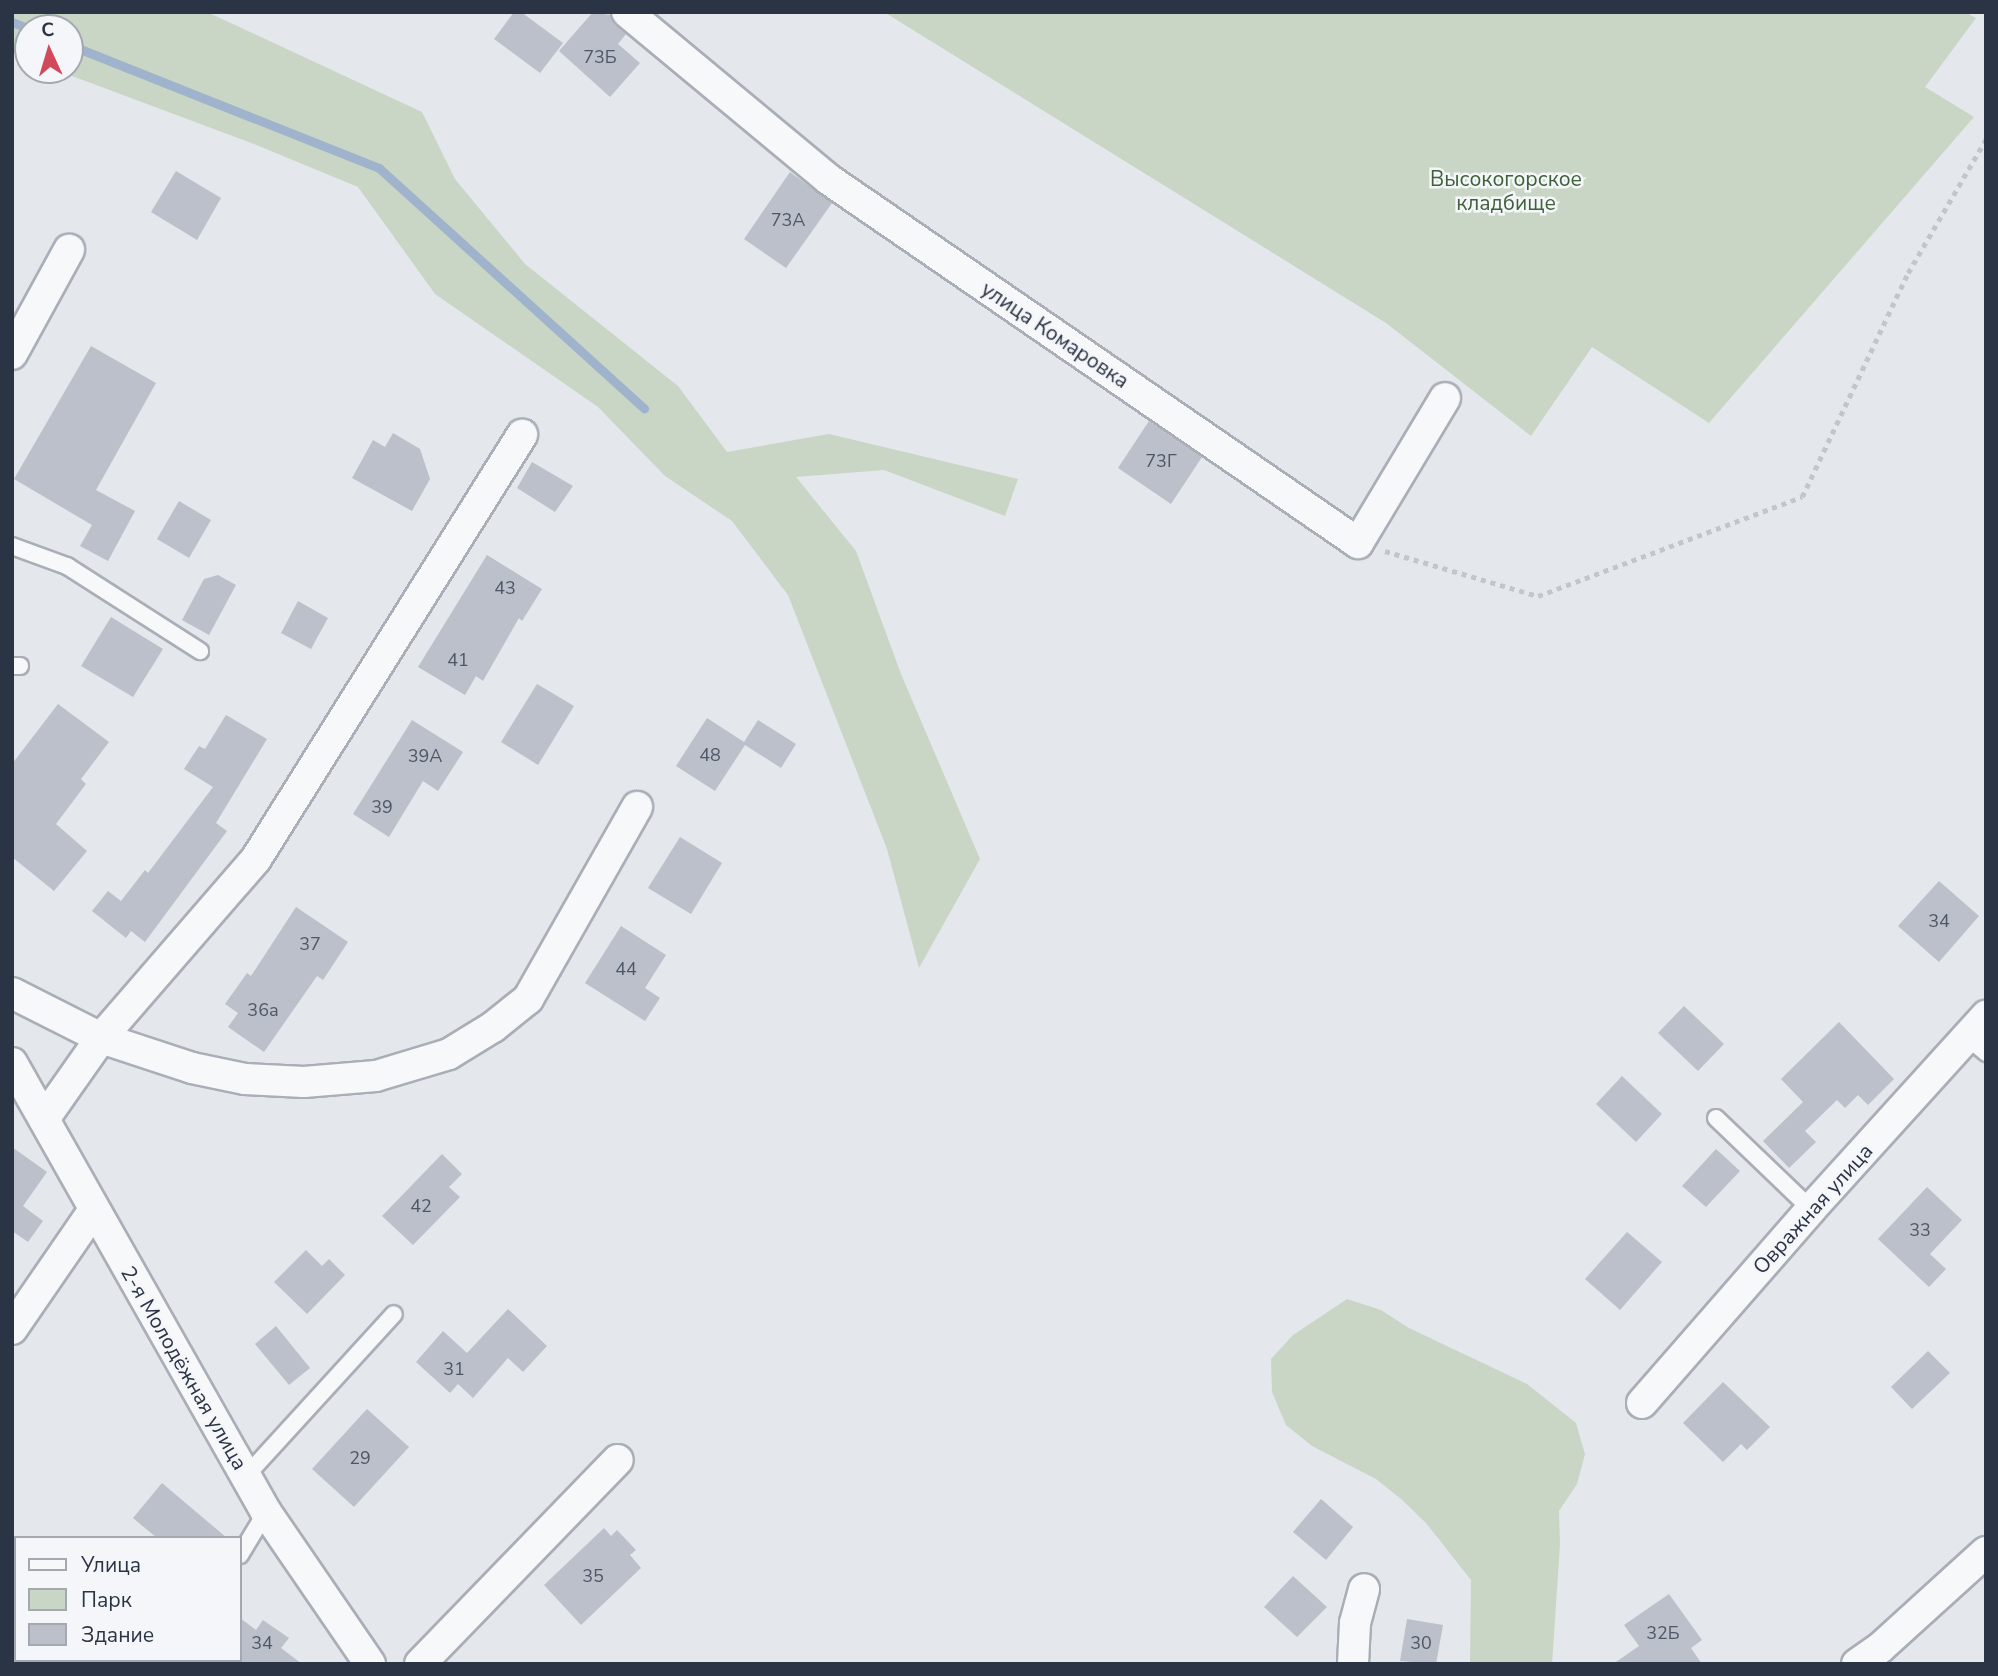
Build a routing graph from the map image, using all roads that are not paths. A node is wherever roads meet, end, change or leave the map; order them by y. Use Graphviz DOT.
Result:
graph roads {
  1 [pos="627,12"];
  2 [pos="68,250"];
  3 [pos="12,354"];
  4 [pos="1445,398"];
  5 [pos="522,435"];
  6 [pos="12,546"];
  7 [pos="200,651"];
  8 [pos="637,807"];
  9 [pos="12,993"];
  10 [pos="1980,1035"];
  11 [pos="101,1038"];
  12 [pos="12,1063"];
  13 [pos="1716,1118"];
  14 [pos="44,1119"];
  15 [pos="1811,1209"];
  16 [pos="93,1211"];
  17 [pos="394,1314"];
  18 [pos="12,1329"];
  19 [pos="1642,1403"];
  20 [pos="618,1460"];
  21 [pos="246,1476"];
  22 [pos="266,1511"];
  23 [pos="242,1552"];
  24 [pos="1986,1552"];
  25 [pos="1364,1589"];
  26 [pos="370,1664"];
  27 [pos="420,1664"];
  28 [pos="1353,1664"];
  29 [pos="1857,1664"];
  1 -- 4 [label="street, улица Комаровка"];
  2 -- 3 [label="street"];
  5 -- 11 [label="street"];
  6 -- 7 [label="lane"];
  8 -- 11 [label="street"];
  9 -- 11 [label="street"];
  10 -- 15 [label="street, Овражная улица"];
  11 -- 14 [label="street"];
  12 -- 14 [label="street, 2-я Молодёжная улица"];
  13 -- 15 [label="lane"];
  14 -- 16 [label="street, 2-я Молодёжная улица"];
  15 -- 19 [label="street, Овражная улица"];
  16 -- 18 [label="street"];
  16 -- 21 [label="street, 2-я Молодёжная улица"];
  17 -- 21 [label="lane"];
  20 -- 27 [label="street"];
  21 -- 22 [label="street, 2-я Молодёжная улица"];
  22 -- 23 [label="lane"];
  22 -- 26 [label="street, 2-я Молодёжная улица"];
  24 -- 29 [label="street"];
  25 -- 28 [label="street"];
}
